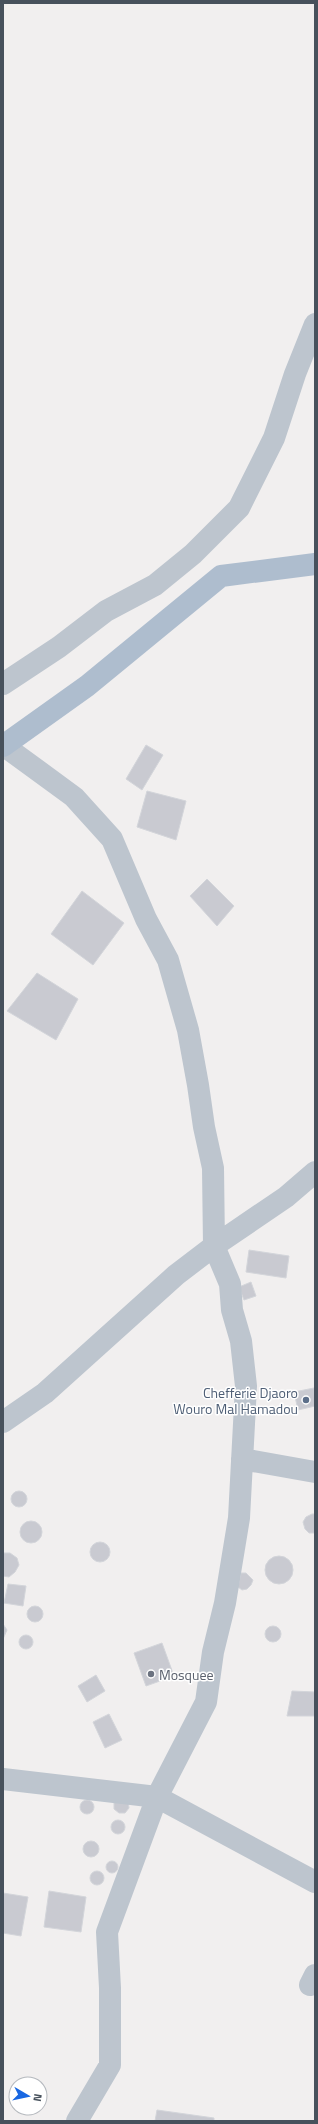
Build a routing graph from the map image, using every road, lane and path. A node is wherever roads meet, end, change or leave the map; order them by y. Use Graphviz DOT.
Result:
graph roads {
  1 [pos="315,324"];
  2 [pos="315,564"];
  3 [pos="3,684"];
  4 [pos="3,746"];
  5 [pos="315,1172"];
  6 [pos="214,1246"];
  7 [pos="3,1422"];
  8 [pos="242,1460"];
  9 [pos="315,1472"];
  10 [pos="3,1779"];
  11 [pos="157,1797"];
  12 [pos="315,1882"];
  13 [pos="77,2121"];
  1 -- 3 [label="street"];
  2 -- 4 [label="main road"];
  4 -- 6 [label="street"];
  5 -- 6 [label="street"];
  6 -- 7 [label="street"];
  6 -- 8 [label="street"];
  8 -- 9 [label="street"];
  8 -- 11 [label="street"];
  10 -- 11 [label="street"];
  11 -- 12 [label="street"];
  11 -- 13 [label="street"];
}
